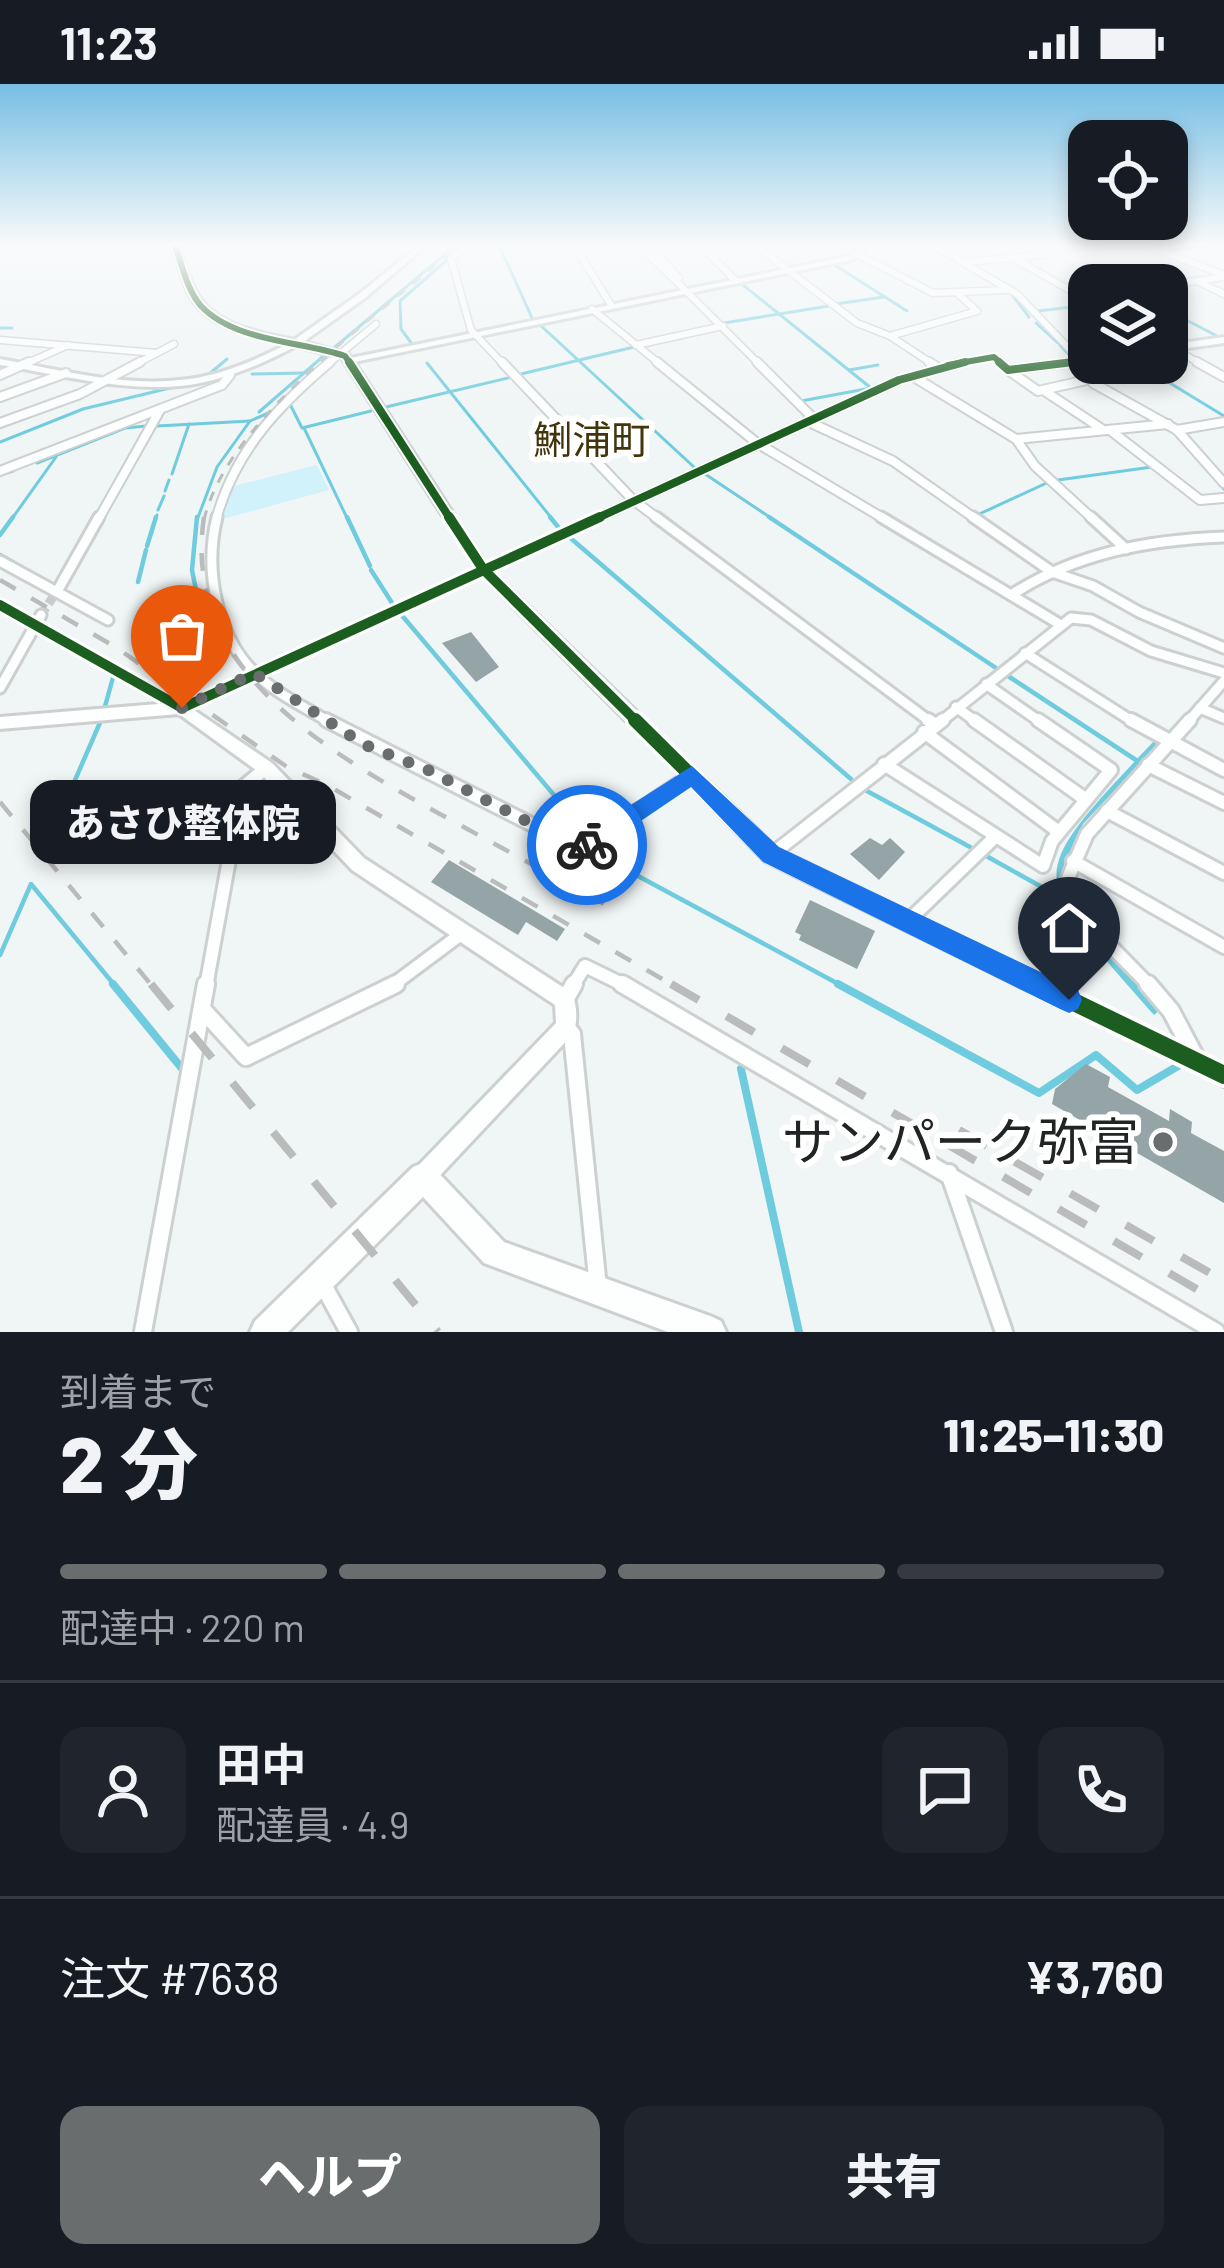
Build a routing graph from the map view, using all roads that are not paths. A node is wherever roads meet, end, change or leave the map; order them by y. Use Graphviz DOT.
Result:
graph roads {
  1 [pos="201,303"];
  2 [pos="348,303"];
  3 [pos="466,303"];
  4 [pos="620,303"];
  5 [pos="698,303"];
  6 [pos="829,303"];
  7 [pos="968,303"];
  8 [pos="1024,303"];
  9 [pos="611,305"];
  10 [pos="592,309"];
  11 [pos="376,324"];
  12 [pos="719,326"];
  13 [pos="476,334"];
  14 [pos="890,336"];
  15 [pos="0,340"];
  16 [pos="1224,340"];
  17 [pos="297,342"];
  18 [pos="71,343"];
  19 [pos="1068,343"];
  20 [pos="174,344"];
  21 [pos="1188,344"];
  22 [pos="636,346"];
  23 [pos="157,353"];
  24 [pos="345,358"];
  25 [pos="1188,358"];
  26 [pos="0,362"];
  27 [pos="1068,362"];
  28 [pos="23,366"];
  29 [pos="937,367"];
  30 [pos="1008,370"];
  31 [pos="66,374"];
  32 [pos="0,375"];
  33 [pos="230,376"];
  34 [pos="914,377"];
  35 [pos="1224,377"];
  36 [pos="106,380"];
  37 [pos="1074,384"];
  38 [pos="1100,384"];
  39 [pos="1046,392"];
  40 [pos="0,397"];
  41 [pos="160,410"];
  42 [pos="810,419"];
  43 [pos="1224,422"];
  44 [pos="0,423"];
  45 [pos="1173,427"];
  46 [pos="1106,430"];
  47 [pos="1016,440"];
  48 [pos="758,443"];
  49 [pos="0,471"];
  50 [pos="1224,483"];
  51 [pos="1224,498"];
  52 [pos="1212,499"];
  53 [pos="633,500"];
  54 [pos="1224,509"];
  55 [pos="1224,537"];
  56 [pos="1126,549"];
  57 [pos="0,561"];
  58 [pos="483,569"];
  59 [pos="1048,569"];
  60 [pos="58,588"];
  61 [pos="1011,595"];
  62 [pos="0,605"];
  63 [pos="108,620"];
  64 [pos="35,621"];
  65 [pos="1061,625"];
  66 [pos="1224,648"];
  67 [pos="1025,653"];
  68 [pos="254,673"];
  69 [pos="1224,677"];
  70 [pos="986,684"];
  71 [pos="0,688"];
  72 [pos="956,707"];
  73 [pos="182,708"];
  74 [pos="1200,708"];
  75 [pos="1224,718"];
  76 [pos="0,723"];
  77 [pos="929,728"];
  78 [pos="1168,743"];
  79 [pos="884,764"];
  80 [pos="1148,765"];
  81 [pos="266,768"];
  82 [pos="1224,770"];
  83 [pos="692,775"];
  84 [pos="1085,799"];
  85 [pos="1224,802"];
  86 [pos="1107,811"];
  87 [pos="1059,832"];
  88 [pos="995,837"];
  89 [pos="771,855"];
  90 [pos="1073,861"];
  91 [pos="1224,873"];
  92 [pos="908,921"];
  93 [pos="461,934"];
  94 [pos="1224,947"];
  95 [pos="565,1000"];
  96 [pos="202,1009"];
  97 [pos="566,1027"];
  98 [pos="1197,1062"];
  99 [pos="1224,1076"];
  100 [pos="950,1173"];
  101 [pos="423,1177"];
  102 [pos="319,1278"];
  103 [pos="598,1287"];
  104 [pos="143,1332"];
  105 [pos="266,1332"];
  106 [pos="349,1332"];
  107 [pos="710,1332"];
  108 [pos="1004,1332"];
  109 [pos="1216,1332"];
  1 -- 17 [label="street"];
  2 -- 17 [label="street"];
  3 -- 13 [label="street"];
  4 -- 9 [label="street"];
  5 -- 12 [label="street"];
  6 -- 14 [label="street"];
  7 -- 14 [label="street"];
  8 -- 19 [label="street"];
  9 -- 10 [label="street"];
  10 -- 13 [label="street"];
  10 -- 22 [label="street"];
  11 -- 24 [label="street"];
  12 -- 22 [label="street"];
  12 -- 42 [label="street"];
  13 -- 24 [label="street"];
  13 -- 53 [label="street"];
  14 -- 29 [label="street"];
  15 -- 18 [label="street"];
  16 -- 21 [label="street"];
  17 -- 24 [label="street"];
  17 -- 33 [label="street"];
  18 -- 23 [label="street"];
  18 -- 28 [label="street"];
  20 -- 23 [label="street"];
  22 -- 48 [label="street"];
  23 -- 36 [label="street"];
  24 -- 58 [label="street"];
  24 -- 68 [label="street"];
  25 -- 35 [label="street"];
  26 -- 28 [label="street"];
  27 -- 30 [label="street"];
  28 -- 31 [label="street"];
  28 -- 32 [label="street"];
  29 -- 30 [label="street"];
  29 -- 34 [label="street"];
  30 -- 39 [label="street"];
  31 -- 36 [label="street"];
  31 -- 40 [label="street"];
  33 -- 36 [label="street"];
  33 -- 41 [label="street"];
  34 -- 42 [label="street"];
  34 -- 47 [label="street"];
  36 -- 44 [label="street"];
  37 -- 39 [label="street"];
  38 -- 45 [label="street"];
  39 -- 46 [label="street"];
  41 -- 49 [label="street"];
  41 -- 60 [label="street"];
  42 -- 48 [label="street"];
  42 -- 59 [label="street"];
  43 -- 45 [label="street"];
  45 -- 46 [label="street"];
  45 -- 50 [label="street"];
  46 -- 47 [label="street"];
  46 -- 52 [label="street"];
  47 -- 56 [label="street"];
  48 -- 53 [label="street"];
  48 -- 61 [label="street"];
  51 -- 52 [label="street"];
  52 -- 54 [label="street"];
  53 -- 58 [label="street"];
  53 -- 77 [label="street"];
  55 -- 56 [label="street"];
  56 -- 59 [label="street"];
  57 -- 63 [label="street"];
  58 -- 68 [label="street"];
  58 -- 83 [label="street"];
  59 -- 61 [label="street"];
  59 -- 66 [label="street"];
  61 -- 65 [label="street"];
  62 -- 64 [label="street"];
  64 -- 71 [label="street"];
  64 -- 73 [label="street"];
  65 -- 67 [label="street"];
  65 -- 69 [label="street"];
  67 -- 70 [label="street"];
  67 -- 78 [label="street"];
  68 -- 73 [label="street"];
  68 -- 83 [label="street"];
  69 -- 74 [label="street"];
  70 -- 72 [label="street"];
  70 -- 84 [label="street"];
  72 -- 77 [label="street"];
  72 -- 84 [label="street"];
  73 -- 76 [label="street"];
  73 -- 81 [label="street"];
  74 -- 75 [label="street"];
  74 -- 78 [label="street"];
  77 -- 79 [label="street"];
  77 -- 87 [label="street"];
  78 -- 80 [label="street"];
  78 -- 82 [label="street"];
  79 -- 88 [label="street"];
  79 -- 89 [label="street"];
  80 -- 85 [label="street"];
  80 -- 86 [label="street"];
  81 -- 93 [label="street"];
  81 -- 96 [label="street"];
  83 -- 89 [label="street"];
  84 -- 87 [label="street"];
  86 -- 90 [label="street"];
  86 -- 91 [label="street"];
  87 -- 88 [label="street"];
  88 -- 92 [label="street"];
  89 -- 92 [label="street"];
  90 -- 94 [label="street"];
  90 -- 98 [label="street"];
  92 -- 98 [label="street"];
  93 -- 95 [label="street"];
  93 -- 96 [label="street"];
  95 -- 97 [label="street"];
  95 -- 100 [label="street"];
  96 -- 104 [label="street"];
  97 -- 101 [label="street"];
  97 -- 103 [label="street"];
  98 -- 99 [label="street"];
  100 -- 108 [label="street"];
  100 -- 109 [label="street"];
  101 -- 102 [label="main road"];
  101 -- 103 [label="main road"];
  102 -- 105 [label="main road"];
  102 -- 106 [label="street"];
  103 -- 107 [label="main road"];
}
